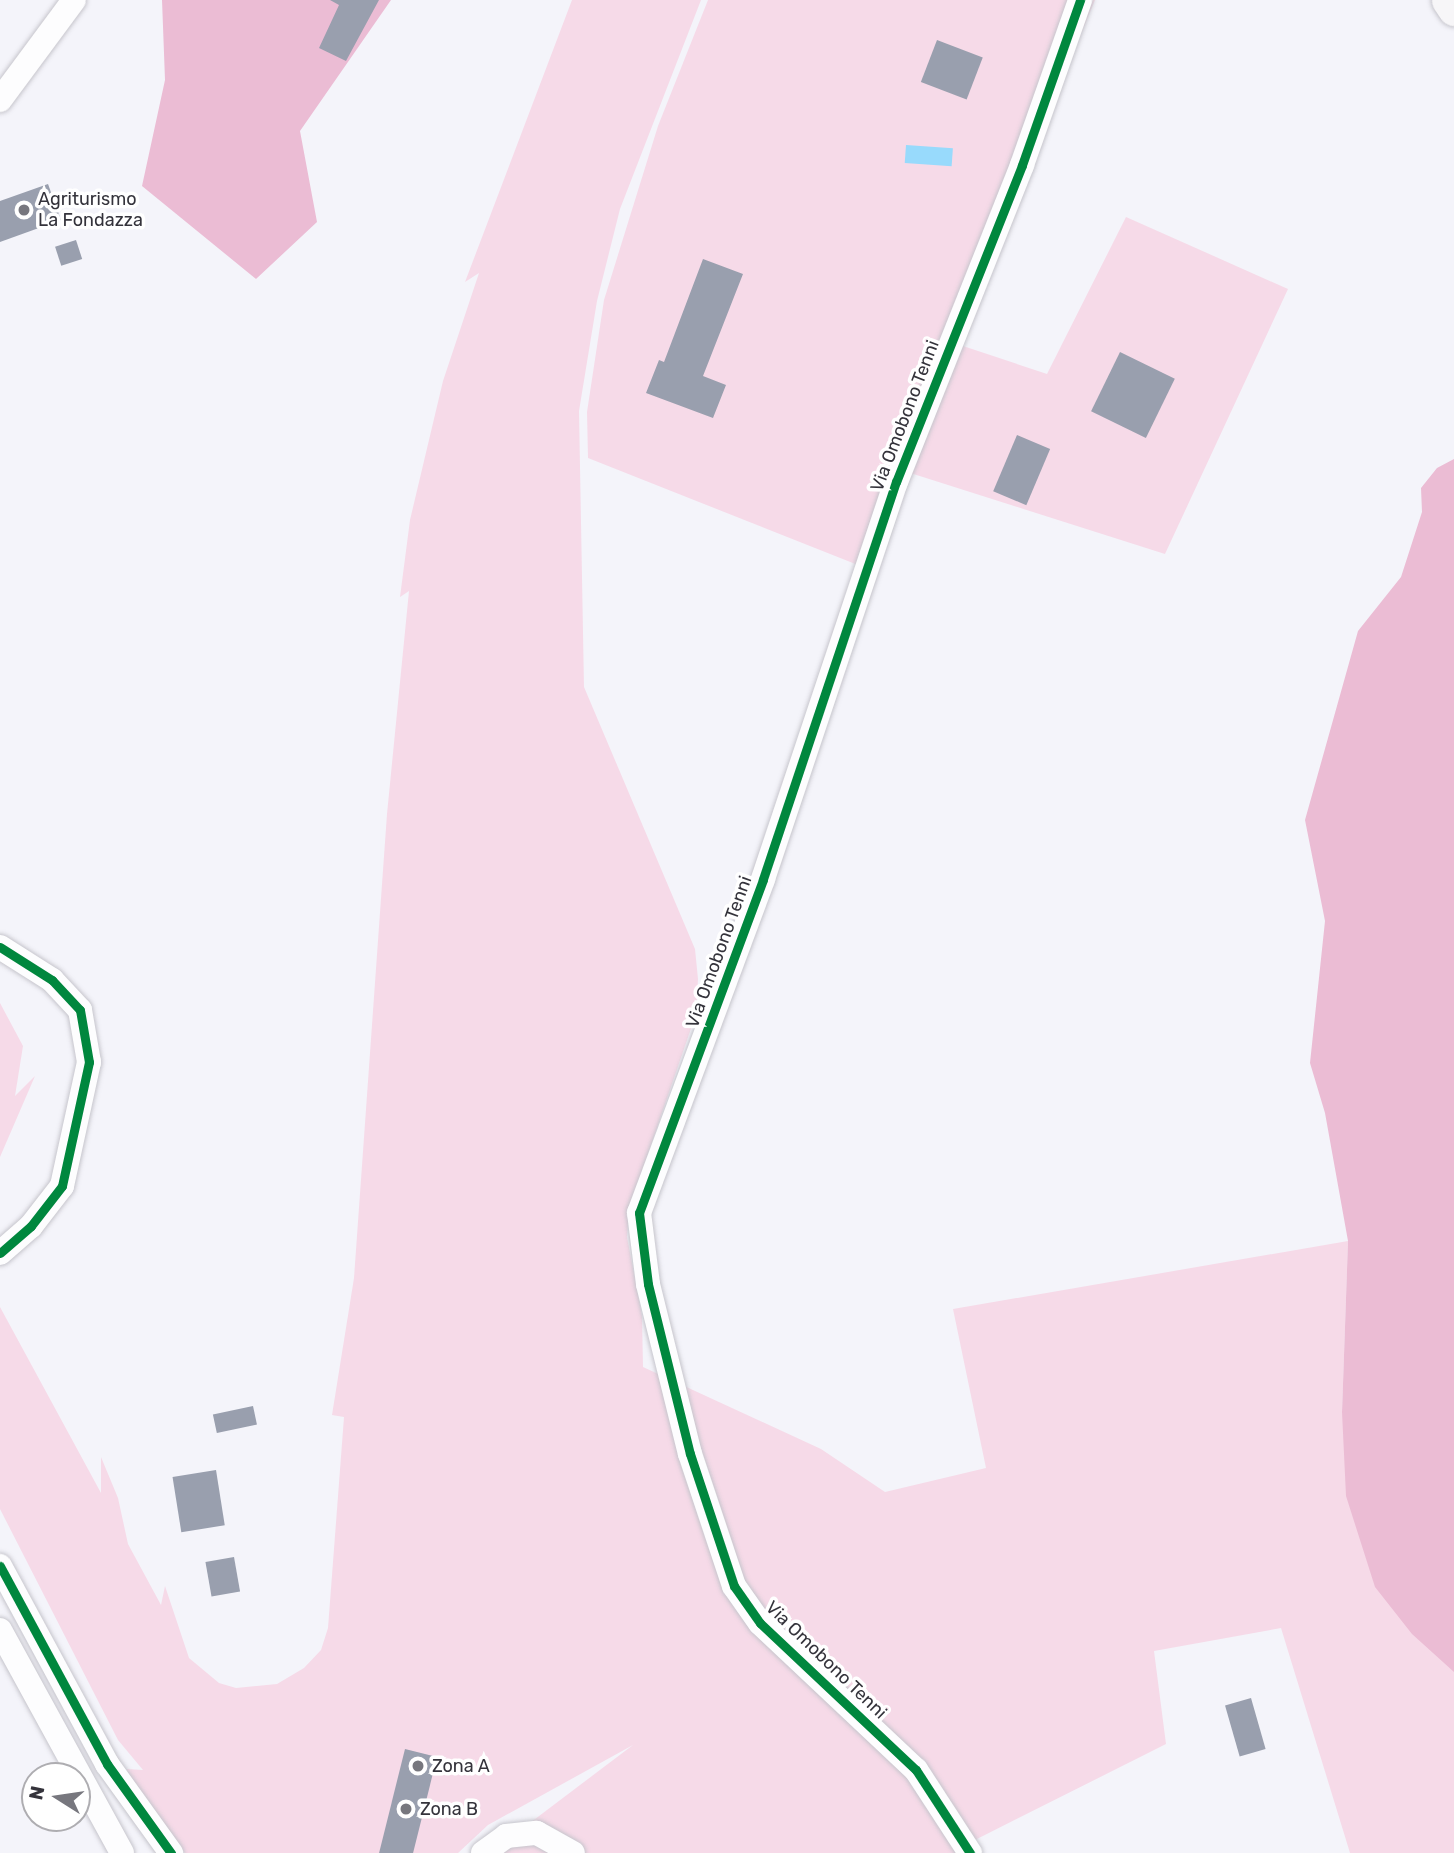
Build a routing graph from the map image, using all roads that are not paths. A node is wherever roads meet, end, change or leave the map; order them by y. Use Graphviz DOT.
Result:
graph roads {
  1 [pos="74,0"];
  2 [pos="1080,0"];
  3 [pos="1448,0"];
  4 [pos="1454,9"];
  5 [pos="0,100"];
  6 [pos="0,947"];
  7 [pos="0,1253"];
  8 [pos="0,1566"];
  9 [pos="0,1630"];
  10 [pos="122,1853"];
  11 [pos="171,1853"];
  12 [pos="483,1853"];
  13 [pos="573,1853"];
  14 [pos="970,1853"];
  1 -- 5 [label="street"];
  2 -- 14 [label="street, Via Omobono Tenni"];
  3 -- 4 [label="street"];
  6 -- 7 [label="street"];
  8 -- 11 [label="street"];
  9 -- 10 [label="street"];
  12 -- 13 [label="street"];
}
